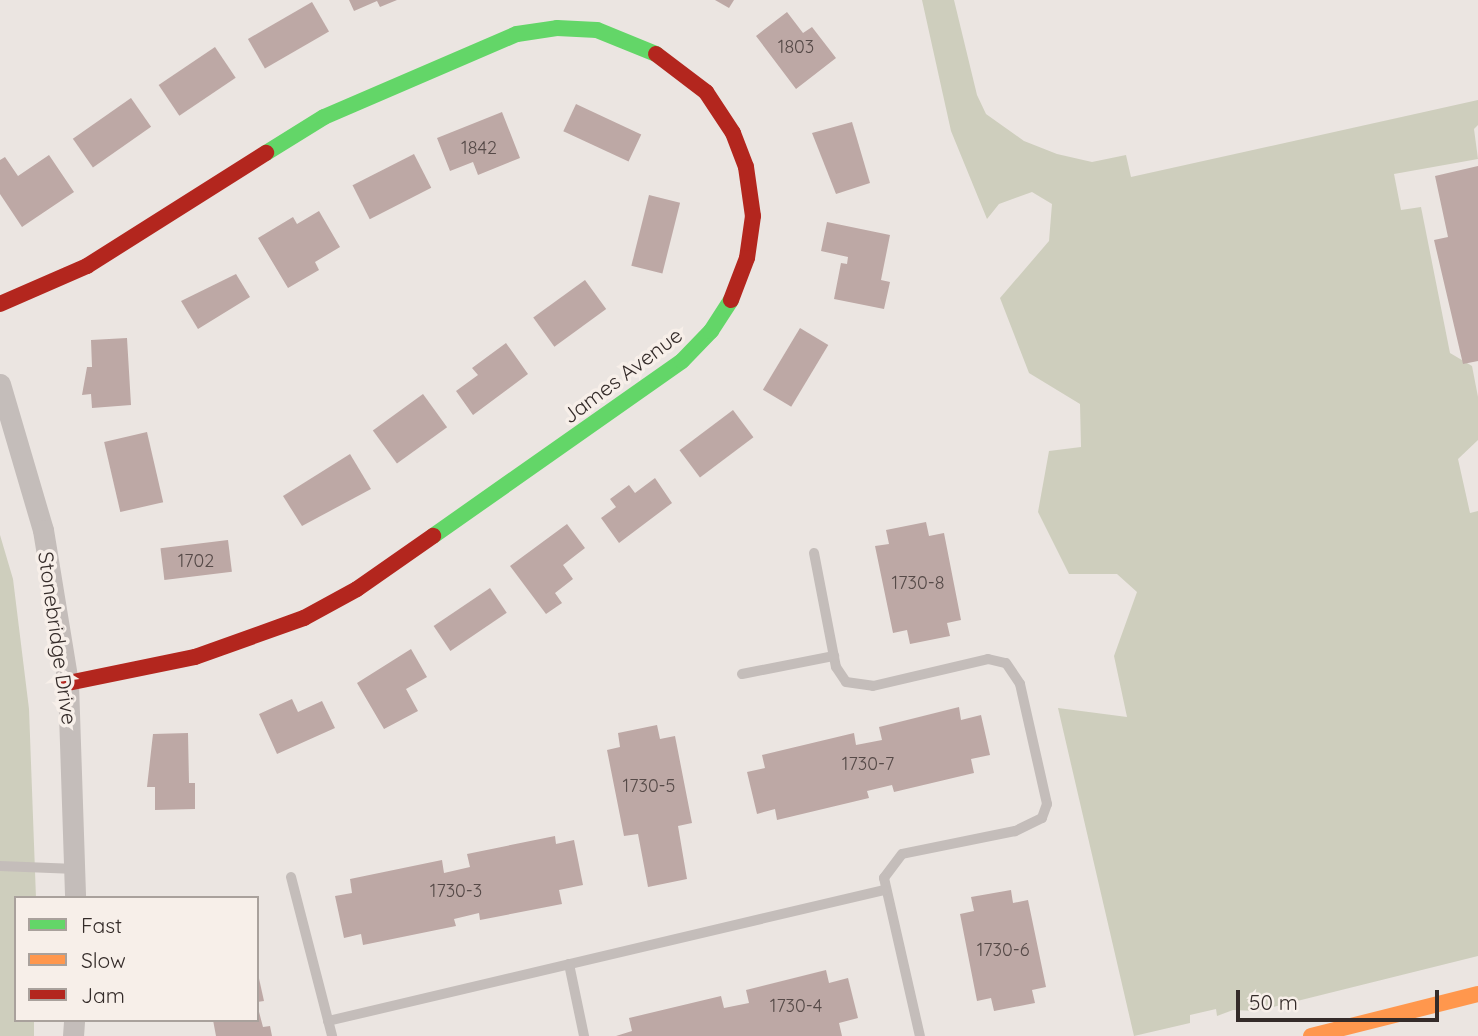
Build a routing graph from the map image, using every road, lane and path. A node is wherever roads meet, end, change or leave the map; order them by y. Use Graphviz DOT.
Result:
graph roads {
  1 [pos="0,304"];
  2 [pos="0,384"];
  3 [pos="814,553"];
  4 [pos="834,656"];
  5 [pos="742,674"];
  6 [pos="68,682"];
  7 [pos="0,866"];
  8 [pos="76,869"];
  9 [pos="291,877"];
  10 [pos="884,890"];
  11 [pos="75,896"];
  12 [pos="569,964"];
  13 [pos="1478,994"];
  14 [pos="328,1021"];
  15 [pos="332,1036"];
  16 [pos="584,1036"];
  17 [pos="920,1036"];
  18 [pos="1311,1036"];
  1 -- 6 [label="street, James Avenue"];
  2 -- 6 [label="street, Stonebridge Drive"];
  3 -- 4 [label="lane"];
  4 -- 5 [label="lane"];
  4 -- 10 [label="lane"];
  6 -- 8 [label="street, Stonebridge Drive"];
  7 -- 8 [label="lane"];
  8 -- 11 [label="street, Stonebridge Drive"];
  9 -- 14 [label="lane"];
  10 -- 12 [label="lane"];
  10 -- 17 [label="lane"];
  12 -- 14 [label="lane"];
  12 -- 16 [label="lane"];
  13 -- 18 [label="street"];
  14 -- 15 [label="lane"];
}
